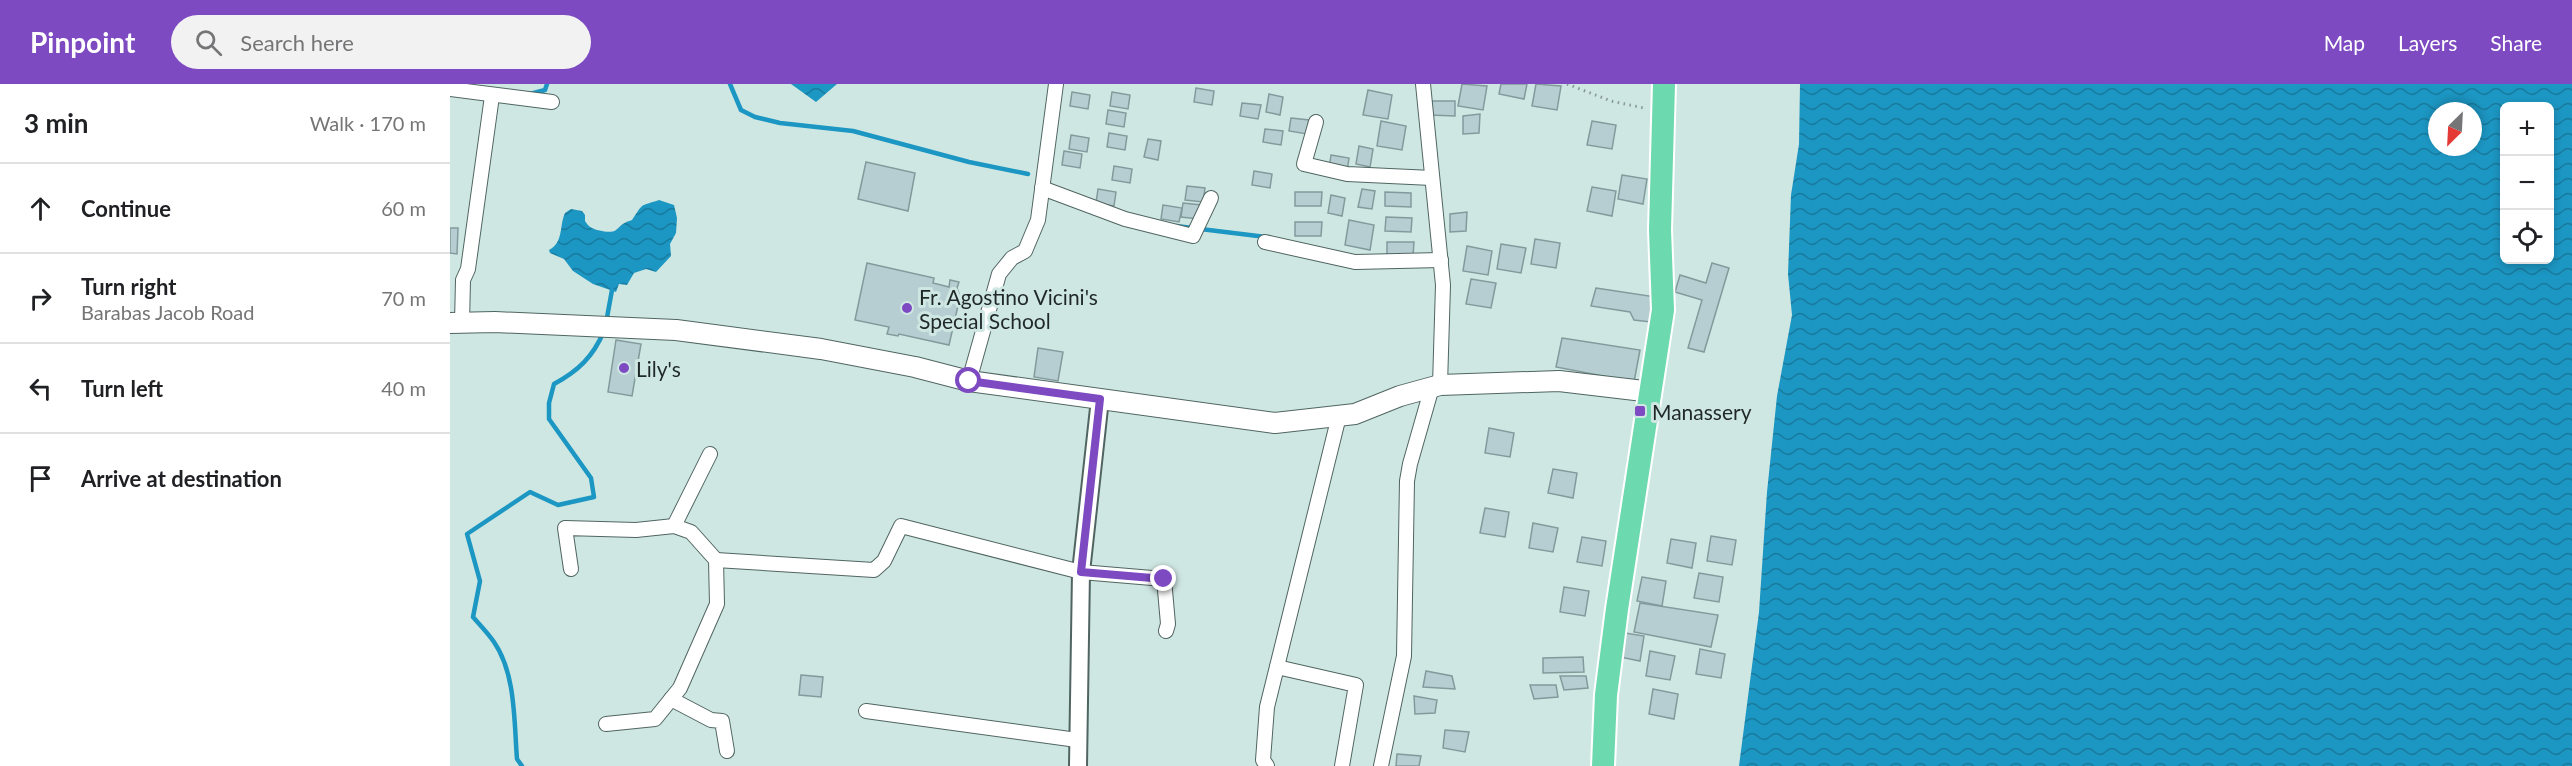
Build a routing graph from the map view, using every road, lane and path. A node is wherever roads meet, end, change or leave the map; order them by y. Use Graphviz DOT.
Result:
graph roads {
  1 [pos="1056,84"];
  2 [pos="1423,84"];
  3 [pos="1567,84"];
  4 [pos="1664,84"];
  5 [pos="450,89"];
  6 [pos="492,96"];
  7 [pos="552,102"];
  8 [pos="1664,112"];
  9 [pos="1316,122"];
  10 [pos="1432,178"];
  11 [pos="1042,188"];
  12 [pos="1211,198"];
  13 [pos="1265,242"];
  14 [pos="1440,260"];
  15 [pos="456,323"];
  16 [pos="969,381"];
  17 [pos="1436,386"];
  18 [pos="1652,392"];
  19 [pos="1100,399"];
  20 [pos="1339,416"];
  21 [pos="710,454"];
  22 [pos="674,526"];
  23 [pos="716,560"];
  24 [pos="571,569"];
  25 [pos="1081,572"];
  26 [pos="1166,631"];
  27 [pos="1277,667"];
  28 [pos="670,699"];
  29 [pos="866,711"];
  30 [pos="606,724"];
  31 [pos="1077,740"];
  32 [pos="728,751"];
  33 [pos="1078,766"];
  34 [pos="1267,766"];
  35 [pos="1342,766"];
  36 [pos="1381,766"];
  37 [pos="1603,766"];
  1 -- 11 [label="street"];
  2 -- 10 [label="street"];
  3 -- 8 [label="path"];
  4 -- 8 [label="main road"];
  5 -- 6 [label="street"];
  6 -- 7 [label="street"];
  6 -- 15 [label="street"];
  8 -- 18 [label="main road"];
  9 -- 10 [label="street"];
  10 -- 14 [label="street"];
  11 -- 12 [label="street"];
  11 -- 16 [label="street"];
  13 -- 14 [label="street"];
  14 -- 17 [label="street"];
  15 -- 16 [label="main road"];
  16 -- 19 [label="main road"];
  17 -- 18 [label="main road"];
  17 -- 20 [label="main road"];
  17 -- 36 [label="street"];
  18 -- 37 [label="main road"];
  19 -- 20 [label="main road"];
  19 -- 25 [label="street"];
  20 -- 27 [label="street"];
  21 -- 22 [label="street"];
  22 -- 23 [label="street"];
  22 -- 24 [label="street"];
  23 -- 25 [label="street"];
  23 -- 28 [label="street"];
  25 -- 26 [label="street"];
  25 -- 31 [label="street"];
  27 -- 34 [label="street"];
  27 -- 35 [label="street"];
  28 -- 30 [label="street"];
  28 -- 32 [label="street"];
  29 -- 31 [label="street"];
  31 -- 33 [label="street"];
}
